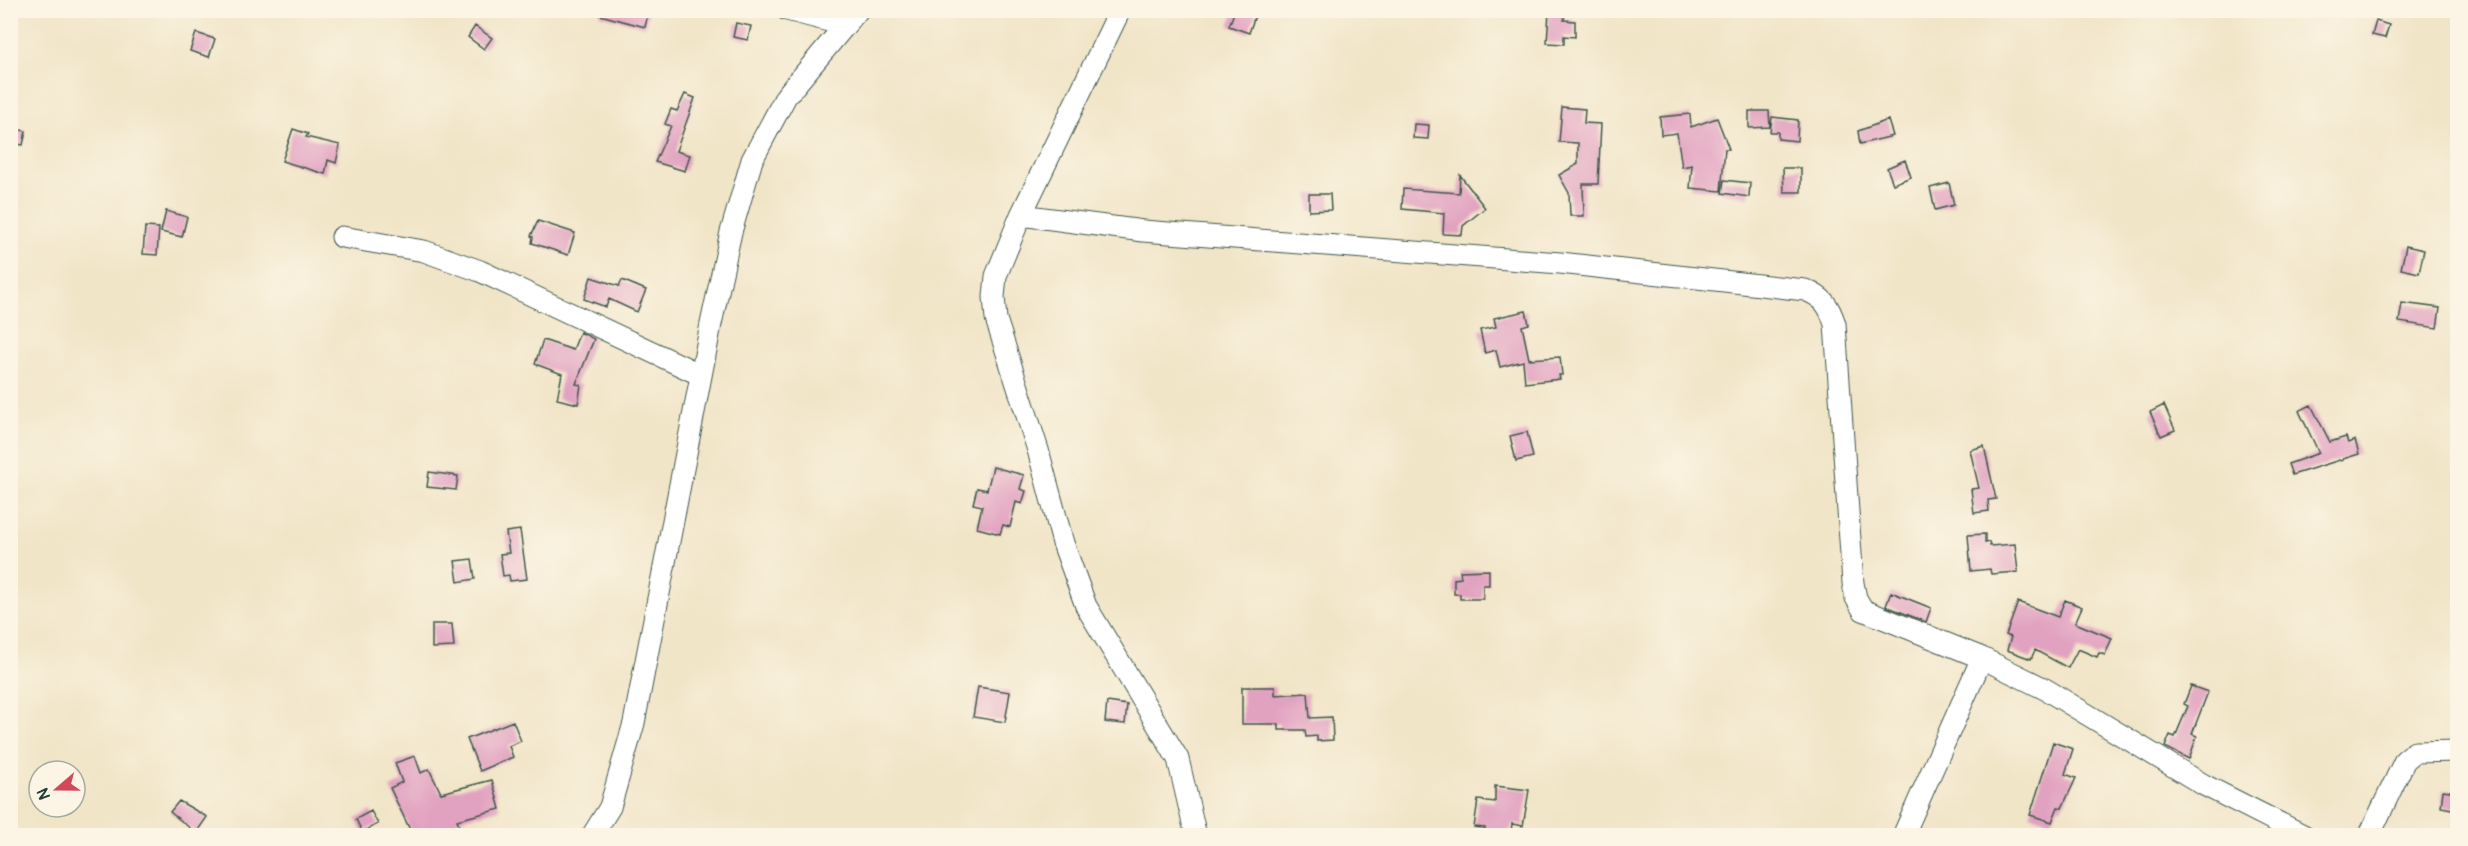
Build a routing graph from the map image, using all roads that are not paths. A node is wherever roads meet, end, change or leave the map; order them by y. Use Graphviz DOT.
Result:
graph roads {
  1 [pos="787,10"];
  2 [pos="1119,10"];
  3 [pos="851,18"];
  4 [pos="1021,215"];
  5 [pos="342,237"];
  6 [pos="701,375"];
  7 [pos="1982,658"];
  8 [pos="2457,751"];
  9 [pos="595,834"];
  10 [pos="1196,836"];
  11 [pos="1903,836"];
  12 [pos="2305,836"];
  13 [pos="2369,836"];
  1 -- 3 [label="street"];
  2 -- 4 [label="street"];
  3 -- 6 [label="street"];
  4 -- 7 [label="street"];
  4 -- 10 [label="street"];
  5 -- 6 [label="street"];
  6 -- 9 [label="street"];
  7 -- 11 [label="street"];
  7 -- 12 [label="street"];
  8 -- 13 [label="street"];
}
